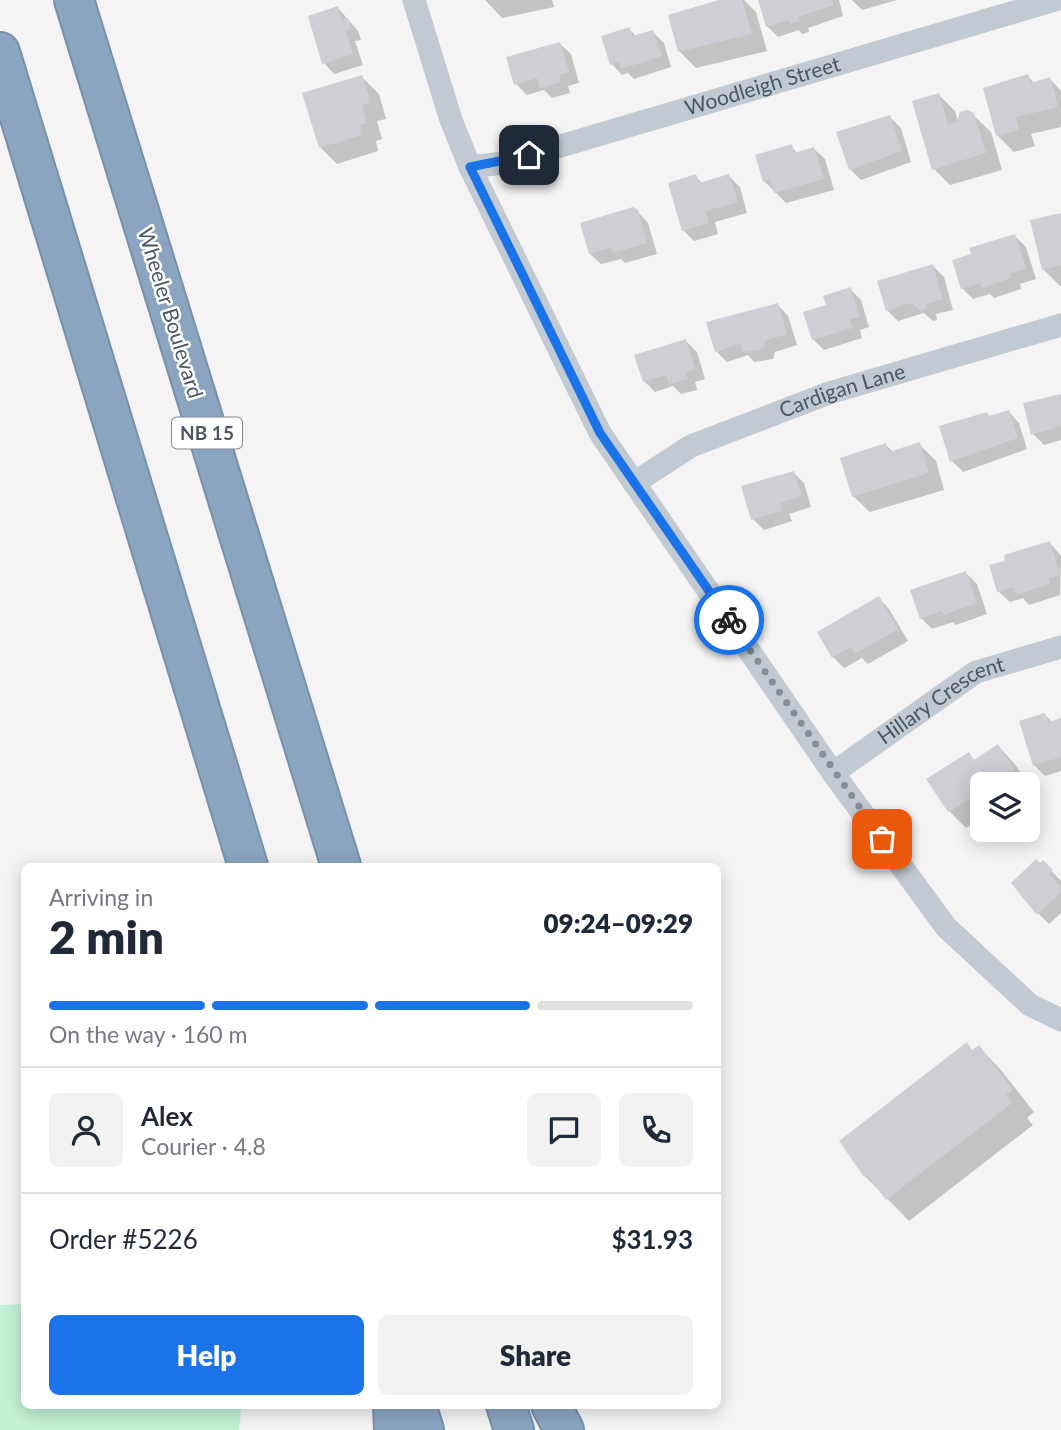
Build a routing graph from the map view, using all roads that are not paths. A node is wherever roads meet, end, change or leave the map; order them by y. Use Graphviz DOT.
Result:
graph roads {
  1 [pos="74,0"];
  2 [pos="414,0"];
  3 [pos="1055,0"];
  4 [pos="0,52"];
  5 [pos="470,167"];
  6 [pos="1061,325"];
  7 [pos="634,484"];
  8 [pos="1061,647"];
  9 [pos="833,774"];
  10 [pos="247,863"];
  11 [pos="340,863"];
  12 [pos="1061,1020"];
  13 [pos="393,1409"];
  14 [pos="417,1409"];
  15 [pos="507,1409"];
  16 [pos="553,1409"];
  17 [pos="394,1430"];
  18 [pos="424,1430"];
  19 [pos="514,1430"];
  20 [pos="564,1430"];
  1 -- 11 [label="highway, Wheeler Boulevard / NB 15"];
  2 -- 5 [label="street"];
  3 -- 5 [label="street, Woodleigh Street"];
  4 -- 10 [label="highway"];
  5 -- 7 [label="street"];
  6 -- 7 [label="street, Cardigan Lane"];
  7 -- 9 [label="street"];
  8 -- 9 [label="street, Hillary Crescent"];
  9 -- 12 [label="street"];
  13 -- 17 [label="highway"];
  14 -- 18 [label="highway"];
  15 -- 19 [label="highway"];
  16 -- 20 [label="highway"];
}
